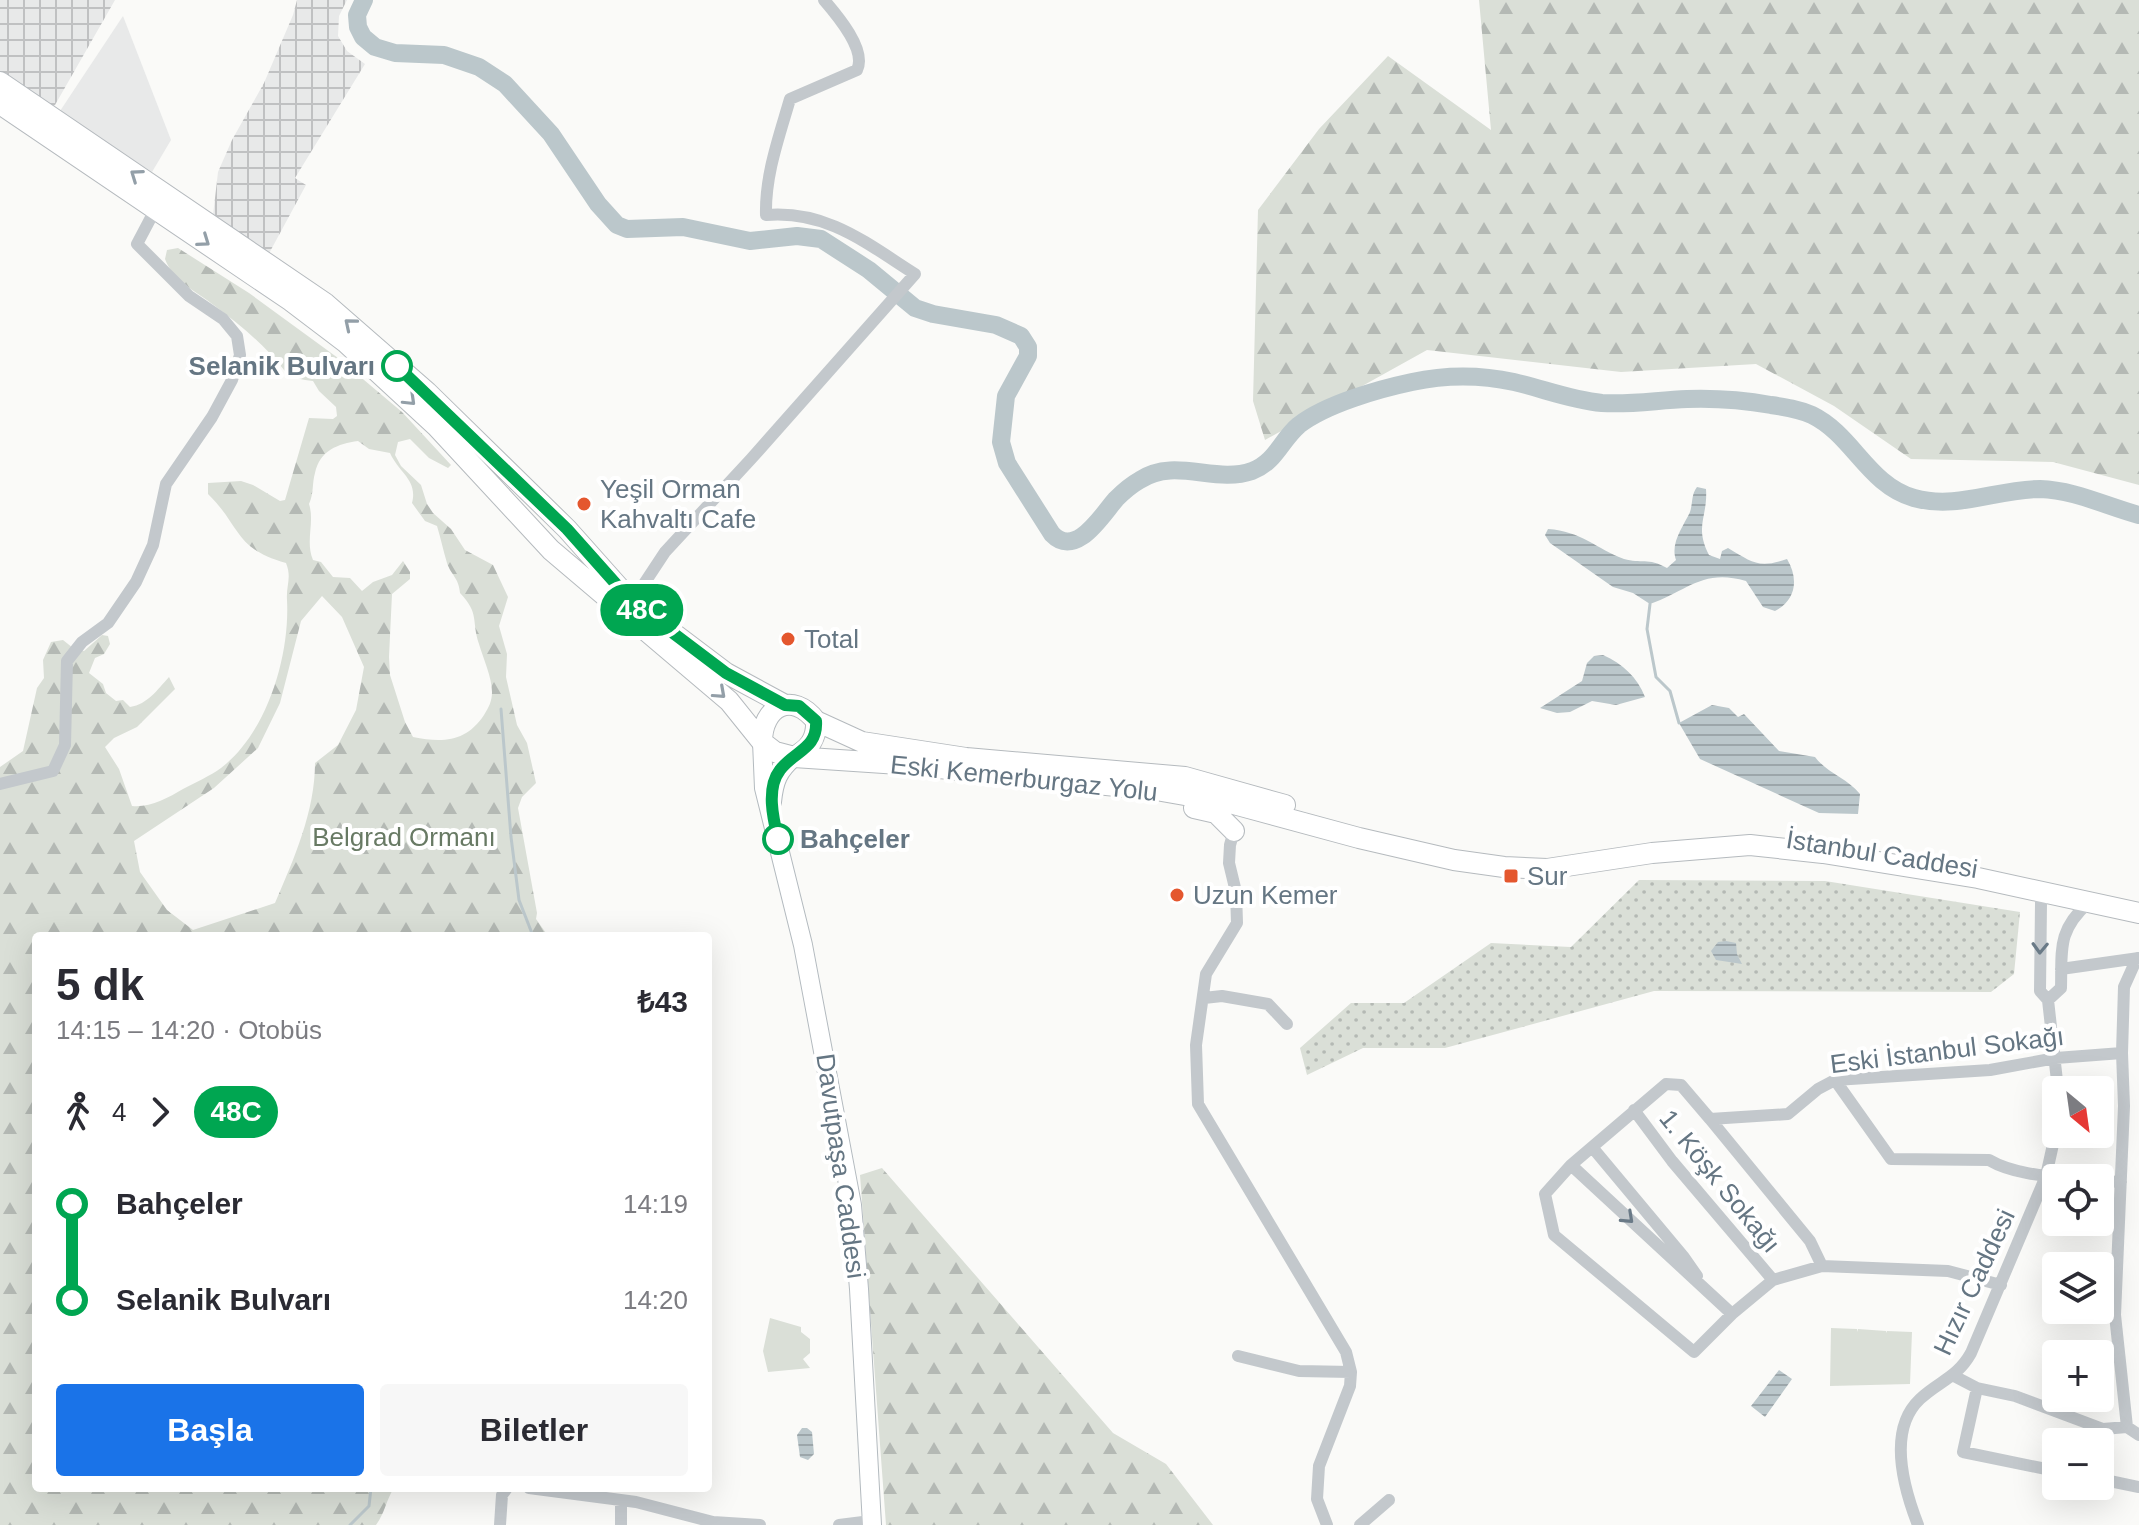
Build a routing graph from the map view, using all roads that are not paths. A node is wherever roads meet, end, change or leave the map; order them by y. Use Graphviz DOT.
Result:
graph roads {
  1 [pos="824,0"];
  2 [pos="0,82"];
  3 [pos="0,104"];
  4 [pos="156,208"];
  5 [pos="632,602"];
  6 [pos="785,705"];
  7 [pos="816,721"];
  8 [pos="762,742"];
  9 [pos="794,757"];
  10 [pos="0,784"];
  11 [pos="1156,790"];
  12 [pos="1247,803"];
  13 [pos="771,813"];
  14 [pos="1234,831"];
  15 [pos="2044,888"];
  16 [pos="2139,902"];
  17 [pos="2088,903"];
  18 [pos="2139,913"];
  19 [pos="2138,958"];
  20 [pos="2061,969"];
  21 [pos="1204,998"];
  22 [pos="2048,1000"];
  23 [pos="1287,1024"];
  24 [pos="2122,1053"];
  25 [pos="2056,1058"];
  26 [pos="2057,1076"];
  27 [pos="1835,1080"];
  28 [pos="1634,1110"];
  29 [pos="1710,1119"];
  30 [pos="1592,1147"];
  31 [pos="1571,1165"];
  32 [pos="2042,1175"];
  33 [pos="2114,1182"];
  34 [pos="2121,1182"];
  35 [pos="2042,1186"];
  36 [pos="1822,1266"];
  37 [pos="1773,1280"];
  38 [pos="2001,1285"];
  39 [pos="1706,1289"];
  40 [pos="1732,1314"];
  41 [pos="1238,1356"];
  42 [pos="1351,1372"];
  43 [pos="1954,1376"];
  44 [pos="1977,1388"];
  45 [pos="2127,1427"];
  46 [pos="2139,1435"];
  47 [pos="2042,1468"];
  48 [pos="2114,1482"];
  49 [pos="2139,1487"];
  50 [pos="504,1492"];
  51 [pos="560,1492"];
  52 [pos="621,1500"];
  53 [pos="1389,1500"];
  54 [pos="871,1523"];
  55 [pos="500,1525"];
  56 [pos="621,1525"];
  57 [pos="760,1525"];
  58 [pos="839,1525"];
  59 [pos="1327,1525"];
  60 [pos="1360,1525"];
  61 [pos="1918,1525"];
  1 -- 5 [label="street"];
  5 -- 2 [label="main road, one-way"];
  3 -- 4 [label="main road"];
  4 -- 8 [label="main road, one-way"];
  4 -- 10 [label="street"];
  5 -- 6 [label="main road"];
  6 -- 7 [label="main road"];
  6 -- 8 [label="main road"];
  7 -- 9 [label="main road"];
  7 -- 12 [label="main road, Eski Kemerburgaz Yolu"];
  8 -- 9 [label="main road"];
  8 -- 13 [label="street, Davutpaşa Caddesi"];
  9 -- 11 [label="main road, Eski Kemerburgaz Yolu"];
  9 -- 13 [label="street"];
  11 -- 12 [label="main road, Eski Kemerburgaz Yolu"];
  11 -- 14 [label="main road"];
  12 -- 14 [label="main road"];
  12 -- 15 [label="main road, İstanbul Caddesi"];
  13 -- 54 [label="street, Davutpaşa Caddesi"];
  14 -- 21 [label="street"];
  15 -- 16 [label="main road, İstanbul Caddesi"];
  15 -- 17 [label="main road, İstanbul Caddesi"];
  15 -- 22 [label="street, one-way"];
  17 -- 18 [label="main road, İstanbul Caddesi"];
  17 -- 20 [label="street"];
  19 -- 20 [label="street"];
  19 -- 24 [label="street"];
  20 -- 22 [label="street"];
  21 -- 23 [label="street"];
  21 -- 42 [label="street"];
  22 -- 25 [label="street"];
  24 -- 25 [label="street, Eski İstanbul Sokağı"];
  24 -- 34 [label="street"];
  25 -- 26 [label="street"];
  25 -- 27 [label="street, Eski İstanbul Sokağı"];
  27 -- 29 [label="street, Eski İstanbul Sokağı"];
  27 -- 32 [label="street"];
  28 -- 29 [label="street"];
  28 -- 30 [label="street"];
  28 -- 37 [label="street, 1. Köşk Sokağı"];
  29 -- 36 [label="street"];
  30 -- 31 [label="street"];
  30 -- 39 [label="street"];
  31 -- 39 [label="street, one-way"];
  31 -- 40 [label="street"];
  33 -- 34 [label="street"];
  34 -- 45 [label="street"];
  35 -- 38 [label="street, Hızır Caddesi"];
  36 -- 37 [label="street"];
  36 -- 38 [label="street"];
  37 -- 40 [label="street"];
  38 -- 43 [label="street, Hızır Caddesi"];
  39 -- 40 [label="street"];
  41 -- 42 [label="street"];
  42 -- 59 [label="street"];
  43 -- 44 [label="street"];
  43 -- 61 [label="street, Hızır Caddesi"];
  44 -- 45 [label="street"];
  44 -- 47 [label="street"];
  45 -- 46 [label="street"];
  48 -- 49 [label="street"];
  50 -- 55 [label="street"];
  51 -- 52 [label="street"];
  52 -- 56 [label="street"];
  52 -- 57 [label="street"];
  53 -- 60 [label="street"];
  54 -- 58 [label="street"];
}
